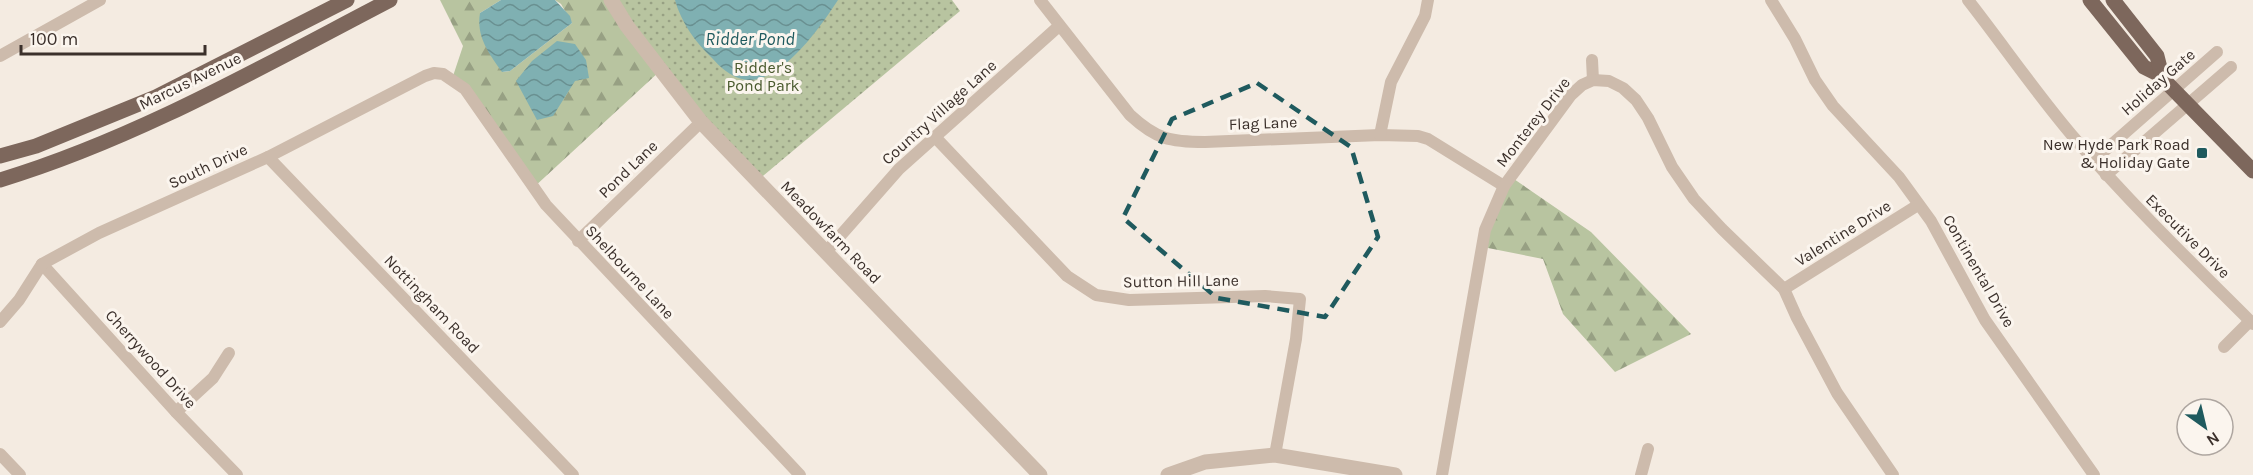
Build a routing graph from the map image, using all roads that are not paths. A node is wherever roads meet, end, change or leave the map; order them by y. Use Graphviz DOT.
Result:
graph roads {
  1 [pos="100,0"];
  2 [pos="347,0"];
  3 [pos="390,0"];
  4 [pos="611,0"];
  5 [pos="1040,0"];
  6 [pos="1428,0"];
  7 [pos="1771,0"];
  8 [pos="1968,0"];
  9 [pos="2090,0"];
  10 [pos="2113,0"];
  11 [pos="1059,26"];
  12 [pos="2217,52"];
  13 [pos="0,56"];
  14 [pos="1592,60"];
  15 [pos="2231,68"];
  16 [pos="2162,76"];
  17 [pos="452,79"];
  18 [pos="1593,80"];
  19 [pos="2174,90"];
  20 [pos="2187,105"];
  21 [pos="701,122"];
  22 [pos="1380,135"];
  23 [pos="935,137"];
  24 [pos="0,156"];
  25 [pos="268,157"];
  26 [pos="2094,160"];
  27 [pos="2253,171"];
  28 [pos="2106,175"];
  29 [pos="0,180"];
  30 [pos="1504,186"];
  31 [pos="1918,205"];
  32 [pos="578,241"];
  33 [pos="826,252"];
  34 [pos="42,264"];
  35 [pos="1784,289"];
  36 [pos="0,322"];
  37 [pos="2251,322"];
  38 [pos="2224,347"];
  39 [pos="228,353"];
  40 [pos="176,412"];
  41 [pos="1648,448"];
  42 [pos="0,454"];
  43 [pos="1275,455"];
  44 [pos="20,475"];
  45 [pos="237,475"];
  46 [pos="573,475"];
  47 [pos="800,475"];
  48 [pos="1040,475"];
  49 [pos="1168,475"];
  50 [pos="1395,475"];
  51 [pos="1442,475"];
  52 [pos="1641,475"];
  53 [pos="1893,475"];
  54 [pos="2094,475"];
  1 -- 13 [label="street"];
  2 -- 24 [label="main road, Marcus Avenue"];
  3 -- 29 [label="main road, Marcus Avenue"];
  4 -- 21 [label="street, Meadowfarm Road"];
  5 -- 11 [label="street"];
  6 -- 22 [label="street"];
  7 -- 31 [label="street, Continental Drive"];
  8 -- 26 [label="street, Executive Drive"];
  9 -- 16 [label="main road"];
  10 -- 16 [label="main road"];
  11 -- 22 [label="street, Flag Lane"];
  11 -- 23 [label="street, Country Village Lane"];
  12 -- 19 [label="street, Holiday Gate"];
  14 -- 18 [label="street"];
  15 -- 20 [label="street"];
  16 -- 19 [label="main road"];
  17 -- 25 [label="street, South Drive"];
  17 -- 32 [label="street, Shelbourne Lane"];
  18 -- 30 [label="street, Monterey Drive"];
  18 -- 35 [label="street, Monterey Drive"];
  19 -- 20 [label="main road"];
  19 -- 26 [label="street, Holiday Gate"];
  20 -- 27 [label="main road"];
  20 -- 28 [label="street"];
  21 -- 32 [label="street, Pond Lane"];
  21 -- 33 [label="street, Meadowfarm Road"];
  22 -- 30 [label="street, Flag Lane"];
  23 -- 33 [label="street, Country Village Lane"];
  23 -- 43 [label="street, Sutton Hill Lane"];
  25 -- 34 [label="street, South Drive"];
  25 -- 46 [label="street, Nottingham Road"];
  26 -- 28 [label="street, Executive Drive"];
  28 -- 37 [label="street, Executive Drive"];
  30 -- 51 [label="street, Monterey Drive"];
  31 -- 35 [label="street, Valentine Drive"];
  31 -- 54 [label="street, Continental Drive"];
  32 -- 47 [label="street, Shelbourne Lane"];
  33 -- 48 [label="street, Meadowfarm Road"];
  34 -- 36 [label="street, South Drive"];
  34 -- 40 [label="street, Cherrywood Drive"];
  35 -- 53 [label="street, Monterey Drive"];
  37 -- 38 [label="street"];
  39 -- 40 [label="street"];
  40 -- 45 [label="street, Cherrywood Drive"];
  41 -- 52 [label="street"];
  42 -- 44 [label="street"];
  43 -- 49 [label="street"];
  43 -- 50 [label="street"];
}
